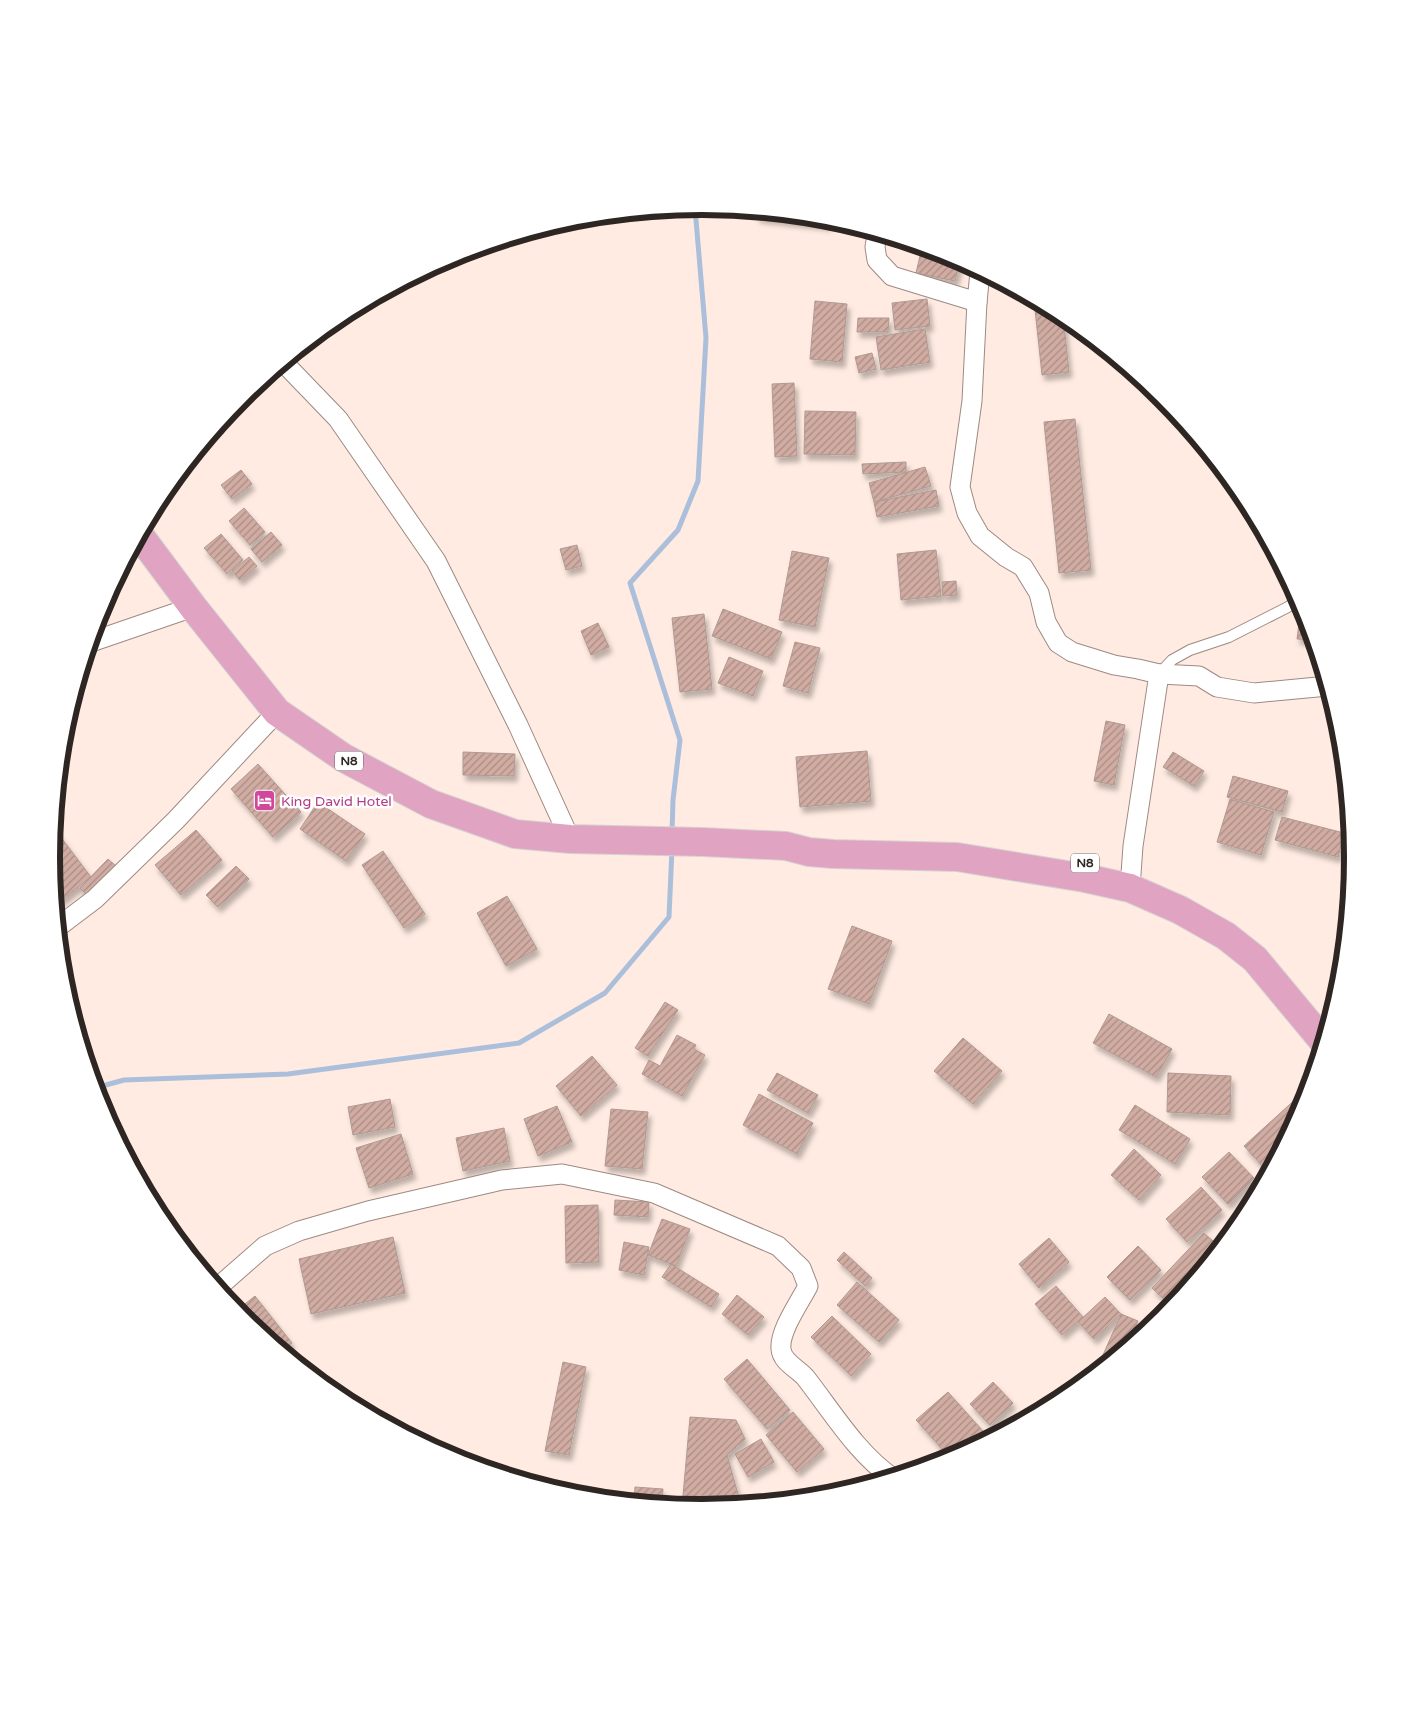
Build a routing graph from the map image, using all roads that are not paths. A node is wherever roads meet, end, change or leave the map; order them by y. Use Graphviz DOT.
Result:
graph roads {
  1 [pos="876,239"];
  2 [pos="979,278"];
  3 [pos="977,302"];
  4 [pos="288,367"];
  5 [pos="144,541"];
  6 [pos="1292,604"];
  7 [pos="193,607"];
  8 [pos="98,639"];
  9 [pos="1159,674"];
  10 [pos="1321,687"];
  11 [pos="277,712"];
  12 [pos="570,839"];
  13 [pos="1130,880"];
  14 [pos="63,923"];
  15 [pos="1324,1019"];
  16 [pos="1319,1036"];
  17 [pos="221,1284"];
  18 [pos="887,1473"];
  1 -- 3 [label="street"];
  2 -- 3 [label="street"];
  3 -- 9 [label="street"];
  4 -- 12 [label="street"];
  5 -- 7 [label="highway, N8"];
  6 -- 9 [label="lane"];
  7 -- 8 [label="street"];
  7 -- 11 [label="highway, N8"];
  9 -- 10 [label="street"];
  9 -- 13 [label="street"];
  11 -- 12 [label="highway, N8"];
  11 -- 14 [label="street"];
  12 -- 13 [label="highway, N8"];
  13 -- 15 [label="highway, N8"];
  13 -- 16 [label="highway, N8"];
  17 -- 18 [label="street"];
}
